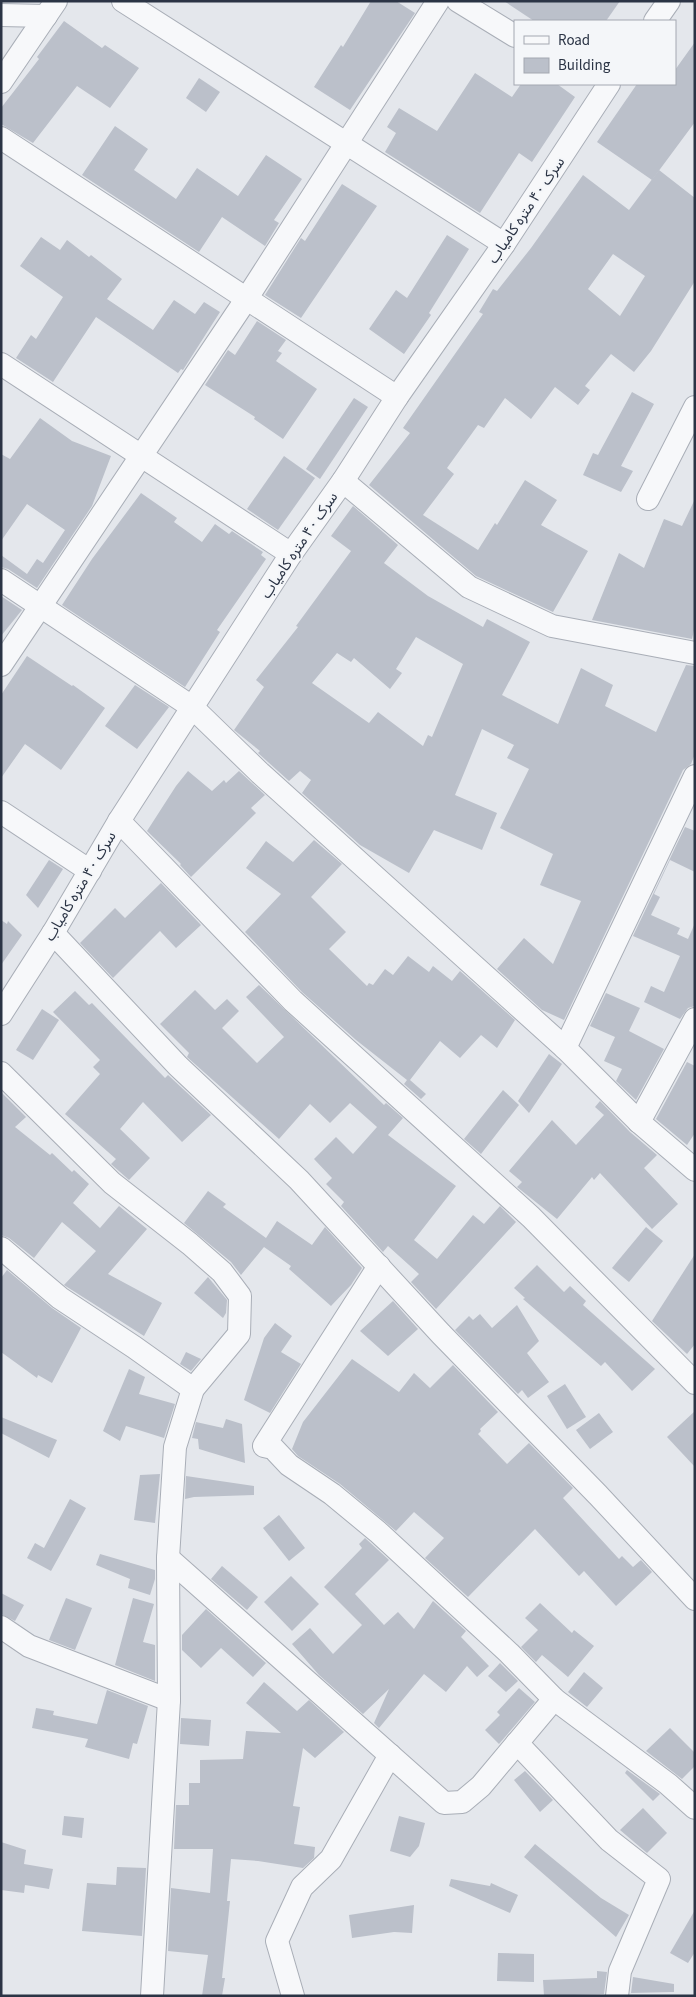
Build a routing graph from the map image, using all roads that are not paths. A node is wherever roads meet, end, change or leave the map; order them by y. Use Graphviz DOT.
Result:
graph roads {
  1 [pos="123,1"];
  2 [pos="438,1"];
  3 [pos="458,1"];
  4 [pos="669,1"];
  5 [pos="48,6"];
  6 [pos="1,16"];
  7 [pos="656,20"];
  8 [pos="514,35"];
  9 [pos="1,82"];
  10 [pos="603,86"];
  11 [pos="1,138"];
  12 [pos="346,143"];
  13 [pos="504,244"];
  14 [pos="247,298"];
  15 [pos="1,364"];
  16 [pos="398,396"];
  17 [pos="695,407"];
  18 [pos="141,455"];
  19 [pos="343,481"];
  20 [pos="648,499"];
  21 [pos="291,554"];
  22 [pos="1,580"];
  23 [pos="40,606"];
  24 [pos="695,654"];
  25 [pos="1,665"];
  26 [pos="192,707"];
  27 [pos="695,776"];
  28 [pos="1,812"];
  29 [pos="687,814"];
  30 [pos="119,821"];
  31 [pos="90,871"];
  32 [pos="53,933"];
  33 [pos="1,1014"];
  34 [pos="695,1019"];
  35 [pos="564,1048"];
  36 [pos="1,1073"];
  37 [pos="639,1122"];
  38 [pos="695,1170"];
  39 [pos="1,1248"];
  40 [pos="379,1266"];
  41 [pos="695,1383"];
  42 [pos="193,1389"];
  43 [pos="168,1558"];
  44 [pos="695,1599"];
  45 [pos="1,1627"];
  46 [pos="554,1699"];
  47 [pos="169,1700"];
  48 [pos="517,1743"];
  49 [pos="390,1755"];
  50 [pos="695,1808"];
  51 [pos="152,1996"];
  52 [pos="293,1996"];
  53 [pos="617,1996"];
  1 -- 12 [label="street"];
  2 -- 12 [label="street"];
  3 -- 8 [label="street"];
  4 -- 7 [label="street"];
  5 -- 6 [label="street"];
  5 -- 9 [label="street"];
  10 -- 13 [label="street, سرک ۴۰ متره کامیاب"];
  11 -- 14 [label="street"];
  12 -- 13 [label="street"];
  12 -- 14 [label="street"];
  13 -- 16 [label="street, سرک ۴۰ متره کامیاب"];
  14 -- 16 [label="street"];
  14 -- 18 [label="street"];
  15 -- 18 [label="street"];
  16 -- 19 [label="street, سرک ۴۰ متره کامیاب"];
  17 -- 20 [label="street"];
  18 -- 21 [label="street"];
  18 -- 23 [label="street"];
  19 -- 21 [label="street, سرک ۴۰ متره کامیاب"];
  19 -- 24 [label="street"];
  21 -- 26 [label="street, سرک ۴۰ متره کامیاب"];
  22 -- 23 [label="street"];
  23 -- 25 [label="street"];
  23 -- 26 [label="street"];
  26 -- 30 [label="street, سرک ۴۰ متره کامیاب"];
  26 -- 35 [label="street"];
  27 -- 29 [label="street"];
  28 -- 31 [label="street"];
  29 -- 35 [label="street"];
  30 -- 31 [label="street, سرک ۴۰ متره کامیاب"];
  30 -- 41 [label="street"];
  31 -- 32 [label="street, سرک ۴۰ متره کامیاب"];
  32 -- 33 [label="street, سرک ۴۰ متره کامیاب"];
  32 -- 40 [label="street"];
  34 -- 37 [label="street"];
  35 -- 37 [label="street"];
  36 -- 42 [label="street"];
  37 -- 38 [label="street"];
  39 -- 42 [label="street"];
  40 -- 44 [label="street"];
  40 -- 46 [label="street"];
  42 -- 43 [label="street"];
  43 -- 47 [label="street"];
  43 -- 49 [label="street"];
  45 -- 47 [label="street"];
  46 -- 48 [label="street"];
  46 -- 50 [label="street"];
  47 -- 51 [label="street"];
  48 -- 49 [label="street"];
  48 -- 53 [label="street"];
  49 -- 52 [label="street"];
}
